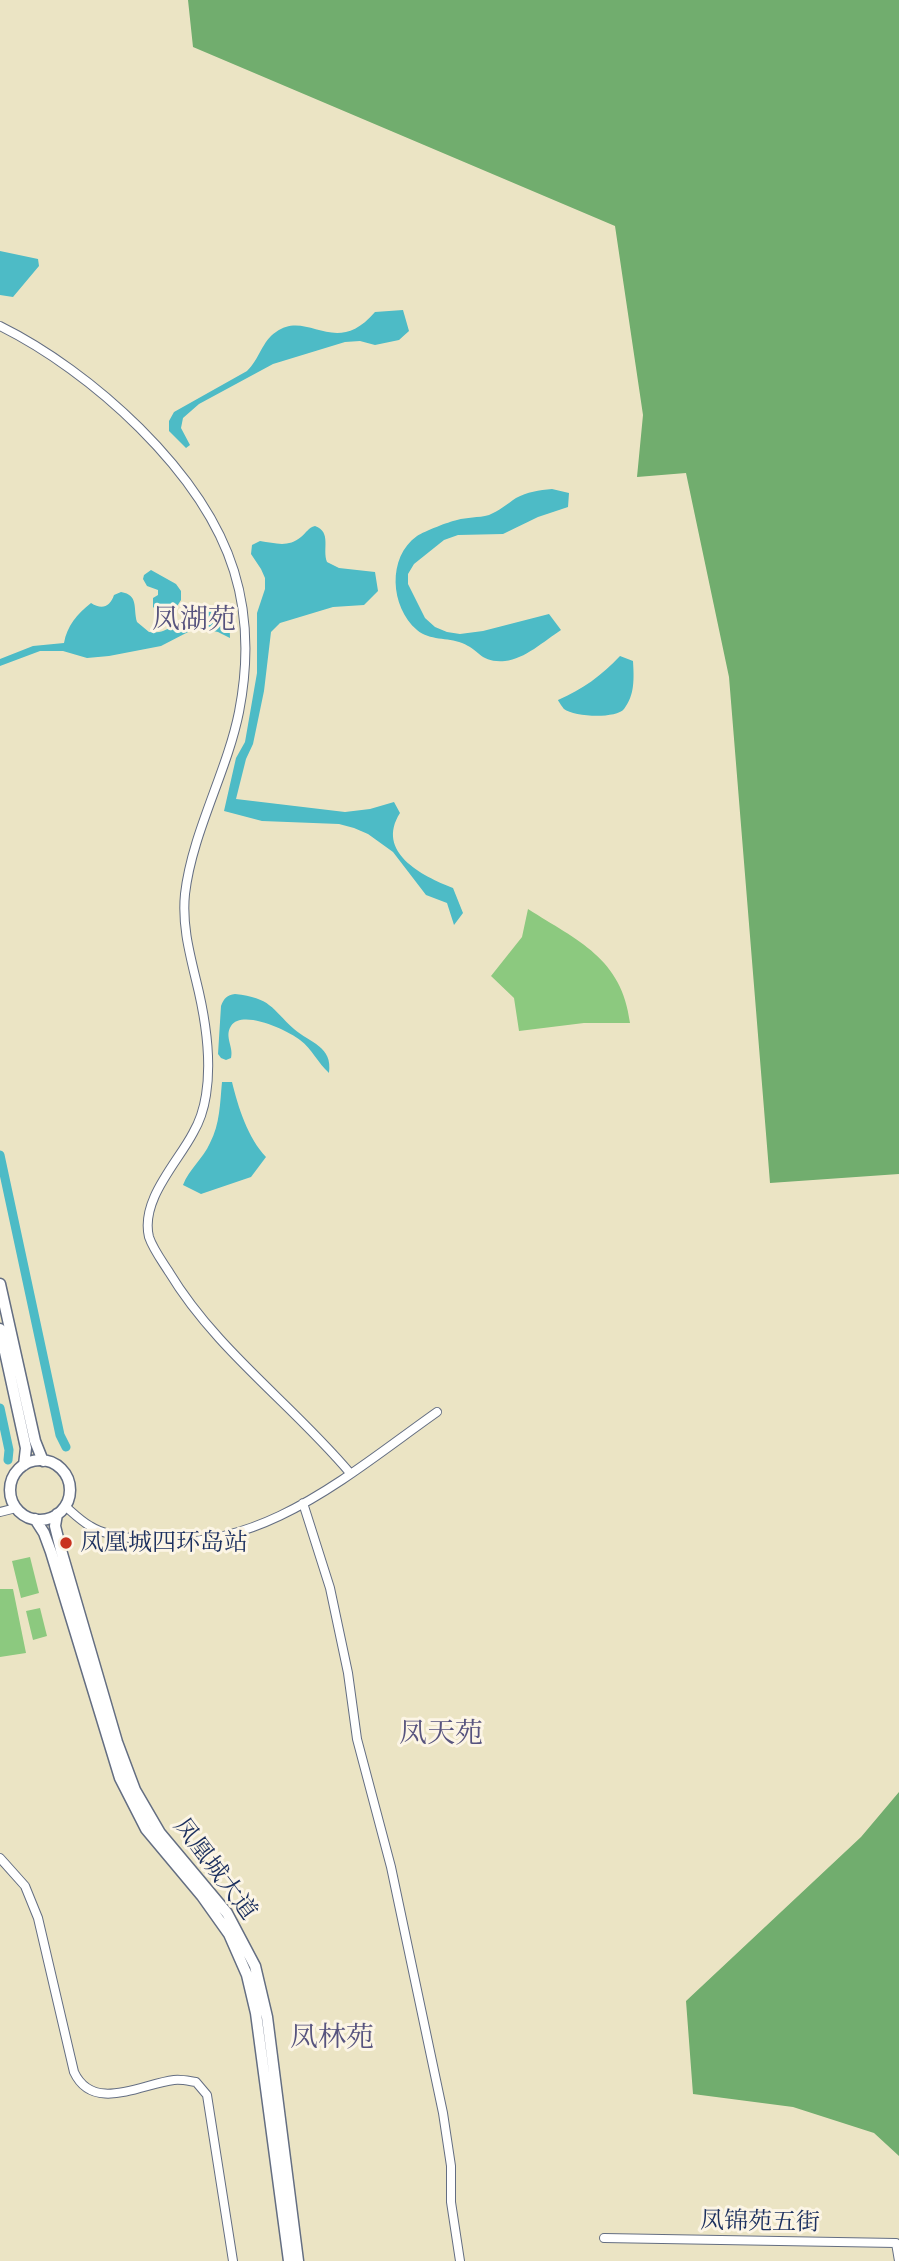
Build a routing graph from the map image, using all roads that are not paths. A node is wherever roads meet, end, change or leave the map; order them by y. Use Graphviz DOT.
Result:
graph roads {
  1 [pos="0,326"];
  2 [pos="0,1284"];
  3 [pos="0,1329"];
  4 [pos="437,1412"];
  5 [pos="43,1461"];
  6 [pos="24,1465"];
  7 [pos="350,1473"];
  8 [pos="303,1503"];
  9 [pos="16,1508"];
  10 [pos="61,1510"];
  11 [pos="0,1512"];
  12 [pos="35,1519"];
  13 [pos="0,1858"];
  14 [pos="604,2238"];
  15 [pos="233,2261"];
  16 [pos="289,2261"];
  17 [pos="298,2261"];
  18 [pos="460,2261"];
  19 [pos="899,2261"];
  1 -- 7 [label="street"];
  2 -- 5 [label="main road"];
  3 -- 6 [label="main road"];
  4 -- 7 [label="street"];
  5 -- 6 [label="main road"];
  5 -- 10 [label="main road"];
  6 -- 9 [label="main road"];
  7 -- 8 [label="street"];
  8 -- 10 [label="street"];
  8 -- 18 [label="street"];
  9 -- 11 [label="street"];
  9 -- 12 [label="main road"];
  10 -- 12 [label="main road"];
  10 -- 17 [label="main road, 凤凰城大道"];
  12 -- 16 [label="main road, 凤凰城大道"];
  13 -- 15 [label="street"];
  14 -- 19 [label="street, 凤锦苑五街"];
}
